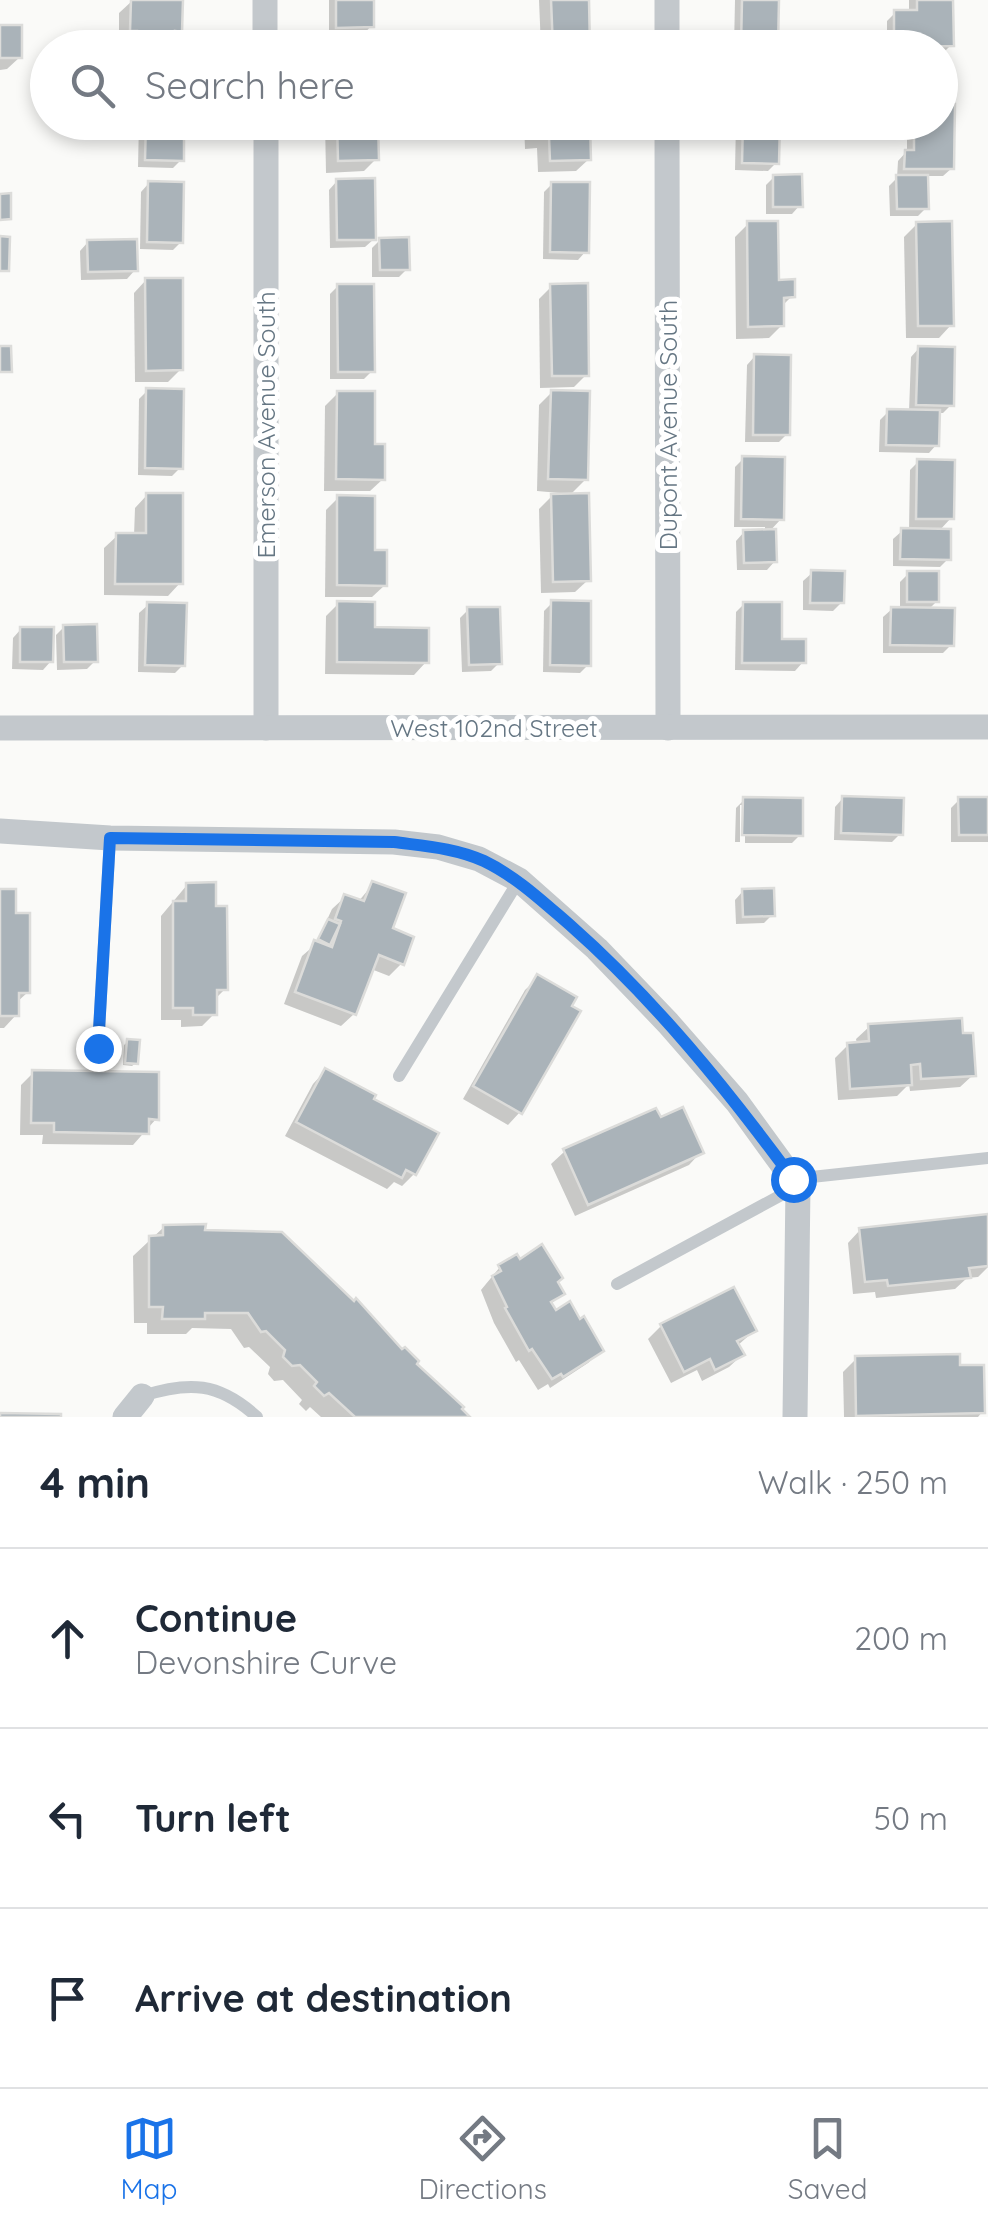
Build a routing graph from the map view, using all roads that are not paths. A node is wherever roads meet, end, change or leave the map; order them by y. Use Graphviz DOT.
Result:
graph roads {
  1 [pos="265,0"];
  2 [pos="667,0"];
  3 [pos="266,30"];
  4 [pos="667,30"];
  5 [pos="266,140"];
  6 [pos="667,140"];
  7 [pos="988,727"];
  8 [pos="0,728"];
  9 [pos="266,728"];
  10 [pos="668,728"];
  11 [pos="0,830"];
  12 [pos="110,838"];
  13 [pos="519,880"];
  14 [pos="98,1048"];
  15 [pos="398,1076"];
  16 [pos="988,1158"];
  17 [pos="796,1183"];
  18 [pos="616,1284"];
  19 [pos="142,1396"];
  20 [pos="126,1417"];
  21 [pos="256,1417"];
  22 [pos="795,1417"];
  1 -- 3 [label="street"];
  2 -- 4 [label="street"];
  5 -- 9 [label="street, Emerson Avenue South"];
  6 -- 10 [label="street, Dupont Avenue South"];
  7 -- 10 [label="street, West 102nd Street"];
  8 -- 9 [label="street, West 102nd Street"];
  9 -- 10 [label="street, West 102nd Street"];
  11 -- 12 [label="street"];
  12 -- 13 [label="street"];
  12 -- 14 [label="lane"];
  13 -- 15 [label="lane"];
  13 -- 17 [label="street"];
  16 -- 17 [label="lane"];
  17 -- 18 [label="lane"];
  17 -- 22 [label="street"];
  19 -- 20 [label="street"];
  19 -- 21 [label="lane"];
}
